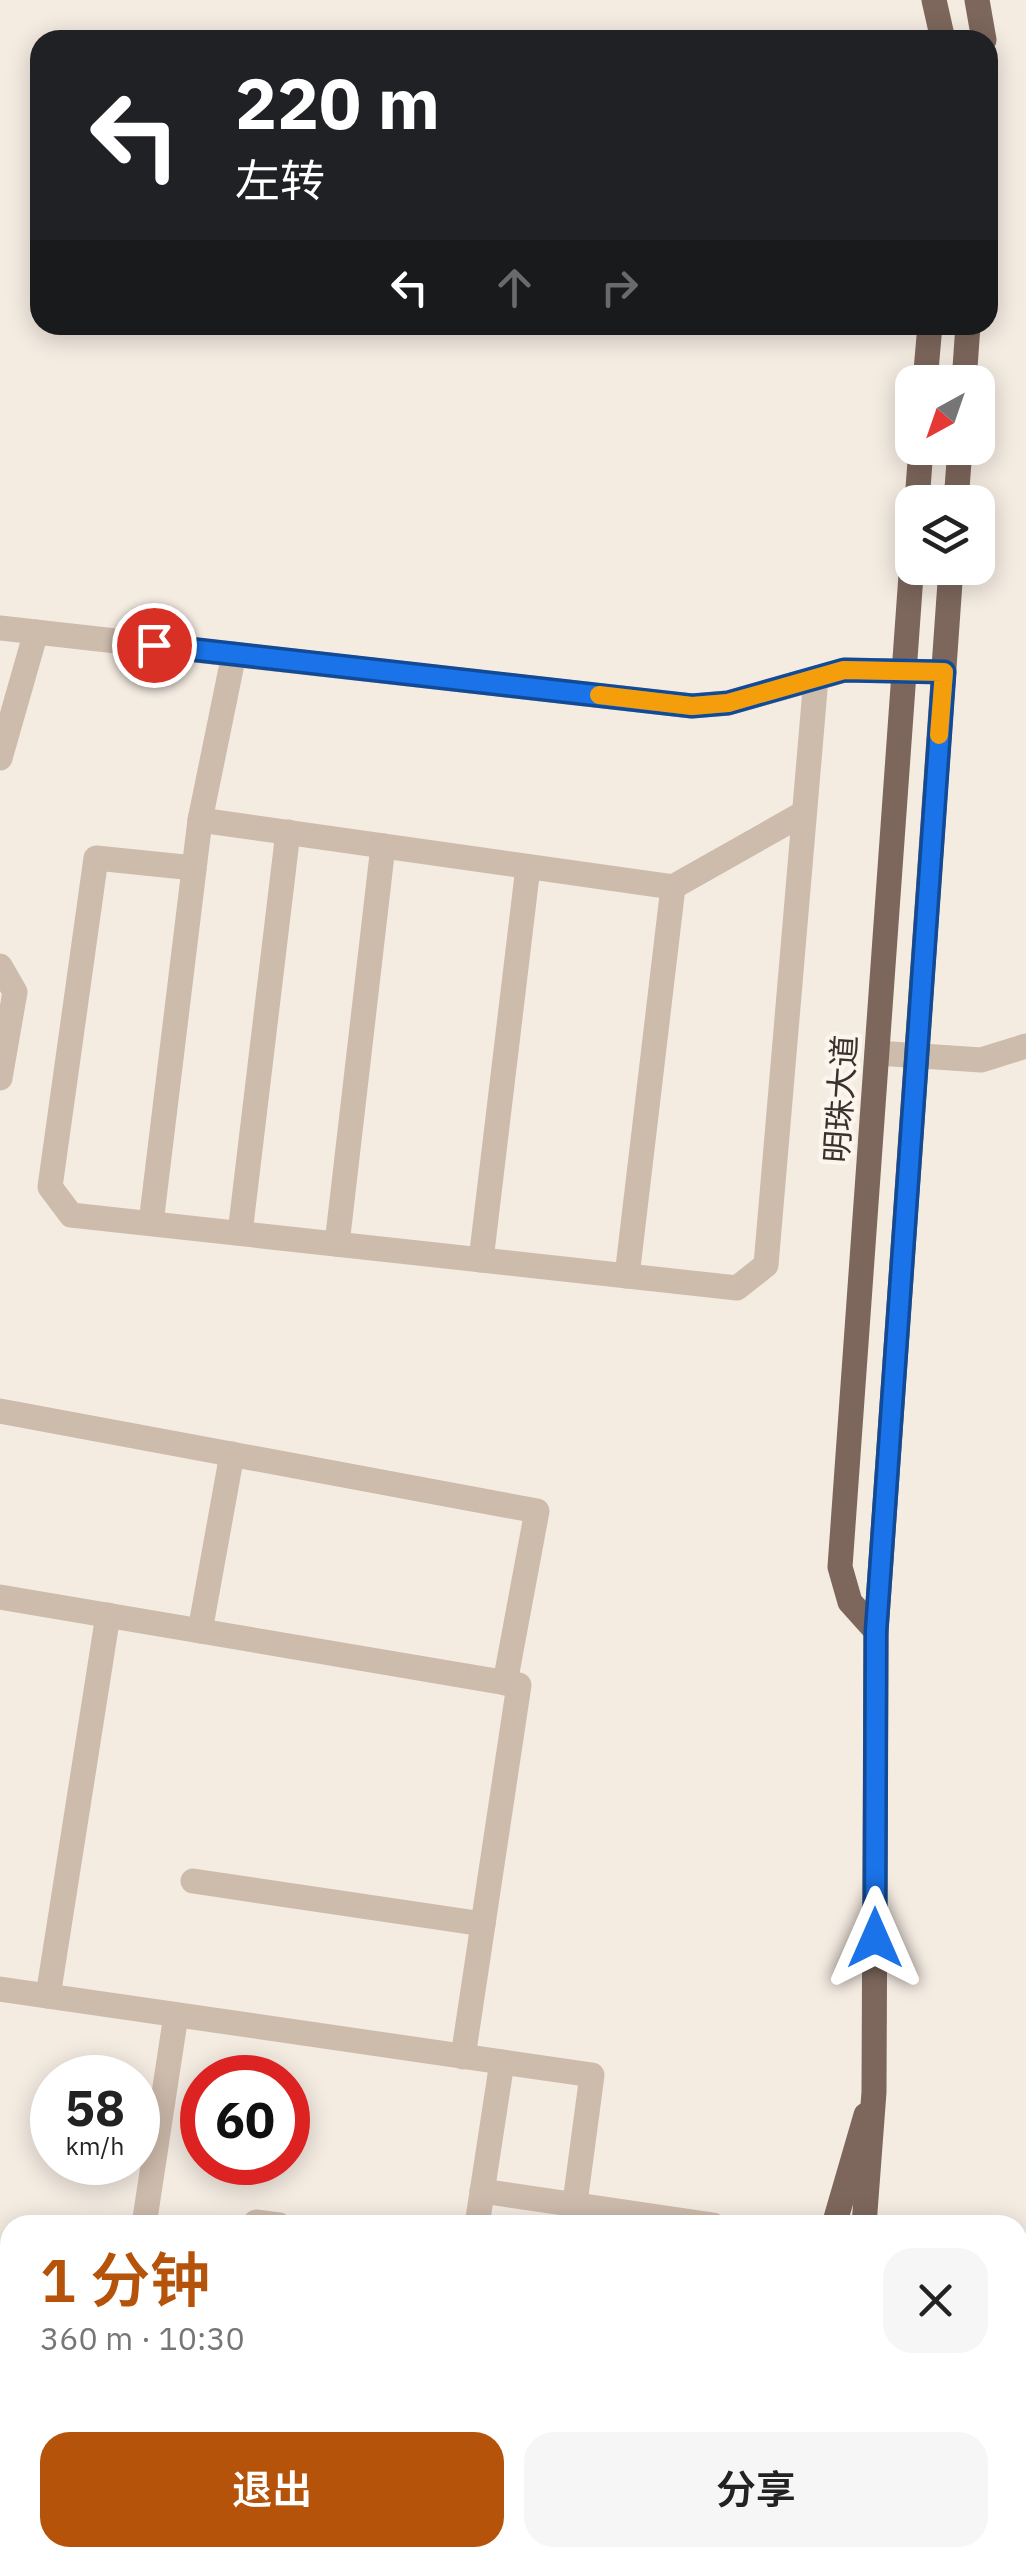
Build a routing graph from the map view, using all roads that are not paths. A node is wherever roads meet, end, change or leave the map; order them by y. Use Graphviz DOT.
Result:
graph roads {
  1 [pos="934,0"];
  2 [pos="977,0"];
  3 [pos="941,30"];
  4 [pos="982,30"];
  5 [pos="929,335"];
  6 [pos="967,335"];
  7 [pos="927,365"];
  8 [pos="965,365"];
  9 [pos="910,585"];
  10 [pos="950,585"];
  11 [pos="0,628"];
  12 [pos="36,632"];
  13 [pos="234,654"];
  14 [pos="904,670"];
  15 [pos="944,672"];
  16 [pos="816,678"];
  17 [pos="11,679"];
  18 [pos="0,758"];
  19 [pos="804,813"];
  20 [pos="200,820"];
  21 [pos="288,832"];
  22 [pos="383,846"];
  23 [pos="528,867"];
  24 [pos="194,868"];
  25 [pos="673,887"];
  26 [pos="0,966"];
  27 [pos="1026,1046"];
  28 [pos="877,1053"];
  29 [pos="916,1056"];
  30 [pos="0,1072"];
  31 [pos="151,1224"];
  32 [pos="240,1234"];
  33 [pos="336,1244"];
  34 [pos="481,1260"];
  35 [pos="627,1276"];
  36 [pos="0,1410"];
  37 [pos="232,1454"];
  38 [pos="0,1597"];
  39 [pos="108,1615"];
  40 [pos="200,1631"];
  41 [pos="876,1631"];
  42 [pos="512,1684"];
  43 [pos="193,1882"];
  44 [pos="482,1924"];
  45 [pos="0,1989"];
  46 [pos="48,1996"];
  47 [pos="176,2015"];
  48 [pos="463,2057"];
  49 [pos="502,2062"];
  50 [pos="874,2092"];
  51 [pos="482,2190"];
  52 [pos="146,2215"];
  53 [pos="478,2215"];
  54 [pos="574,2215"];
  55 [pos="837,2215"];
  56 [pos="865,2215"];
  1 -- 3 [label="main road"];
  2 -- 4 [label="main road"];
  5 -- 7 [label="main road"];
  6 -- 8 [label="main road"];
  9 -- 14 [label="main road, 明珠大道"];
  10 -- 15 [label="main road"];
  11 -- 12 [label="street"];
  12 -- 13 [label="street"];
  12 -- 17 [label="street"];
  13 -- 16 [label="street"];
  13 -- 20 [label="street"];
  14 -- 15 [label="street"];
  14 -- 16 [label="street"];
  14 -- 28 [label="main road, 明珠大道"];
  15 -- 29 [label="main road"];
  16 -- 19 [label="street"];
  17 -- 18 [label="street"];
  19 -- 25 [label="street"];
  19 -- 35 [label="street"];
  20 -- 21 [label="street"];
  20 -- 24 [label="street"];
  21 -- 22 [label="street"];
  21 -- 32 [label="street"];
  22 -- 23 [label="street"];
  22 -- 33 [label="street"];
  23 -- 25 [label="street"];
  23 -- 34 [label="street"];
  24 -- 31 [label="street"];
  24 -- 31 [label="street"];
  25 -- 35 [label="street"];
  26 -- 30 [label="street"];
  27 -- 29 [label="street"];
  28 -- 29 [label="street"];
  28 -- 41 [label="main road, 明珠大道"];
  29 -- 41 [label="main road"];
  31 -- 32 [label="street"];
  32 -- 33 [label="street"];
  33 -- 34 [label="street"];
  34 -- 35 [label="street"];
  36 -- 37 [label="street"];
  37 -- 40 [label="street"];
  37 -- 42 [label="street"];
  38 -- 39 [label="street"];
  39 -- 40 [label="street"];
  39 -- 46 [label="street"];
  40 -- 42 [label="street"];
  41 -- 50 [label="main road"];
  42 -- 44 [label="street"];
  43 -- 44 [label="street"];
  44 -- 48 [label="street"];
  45 -- 46 [label="street"];
  46 -- 47 [label="street"];
  47 -- 48 [label="street"];
  47 -- 52 [label="street"];
  48 -- 49 [label="street"];
  49 -- 51 [label="street"];
  49 -- 54 [label="street"];
  50 -- 55 [label="main road"];
  50 -- 56 [label="main road"];
  51 -- 53 [label="street"];
  51 -- 54 [label="street"];
}
